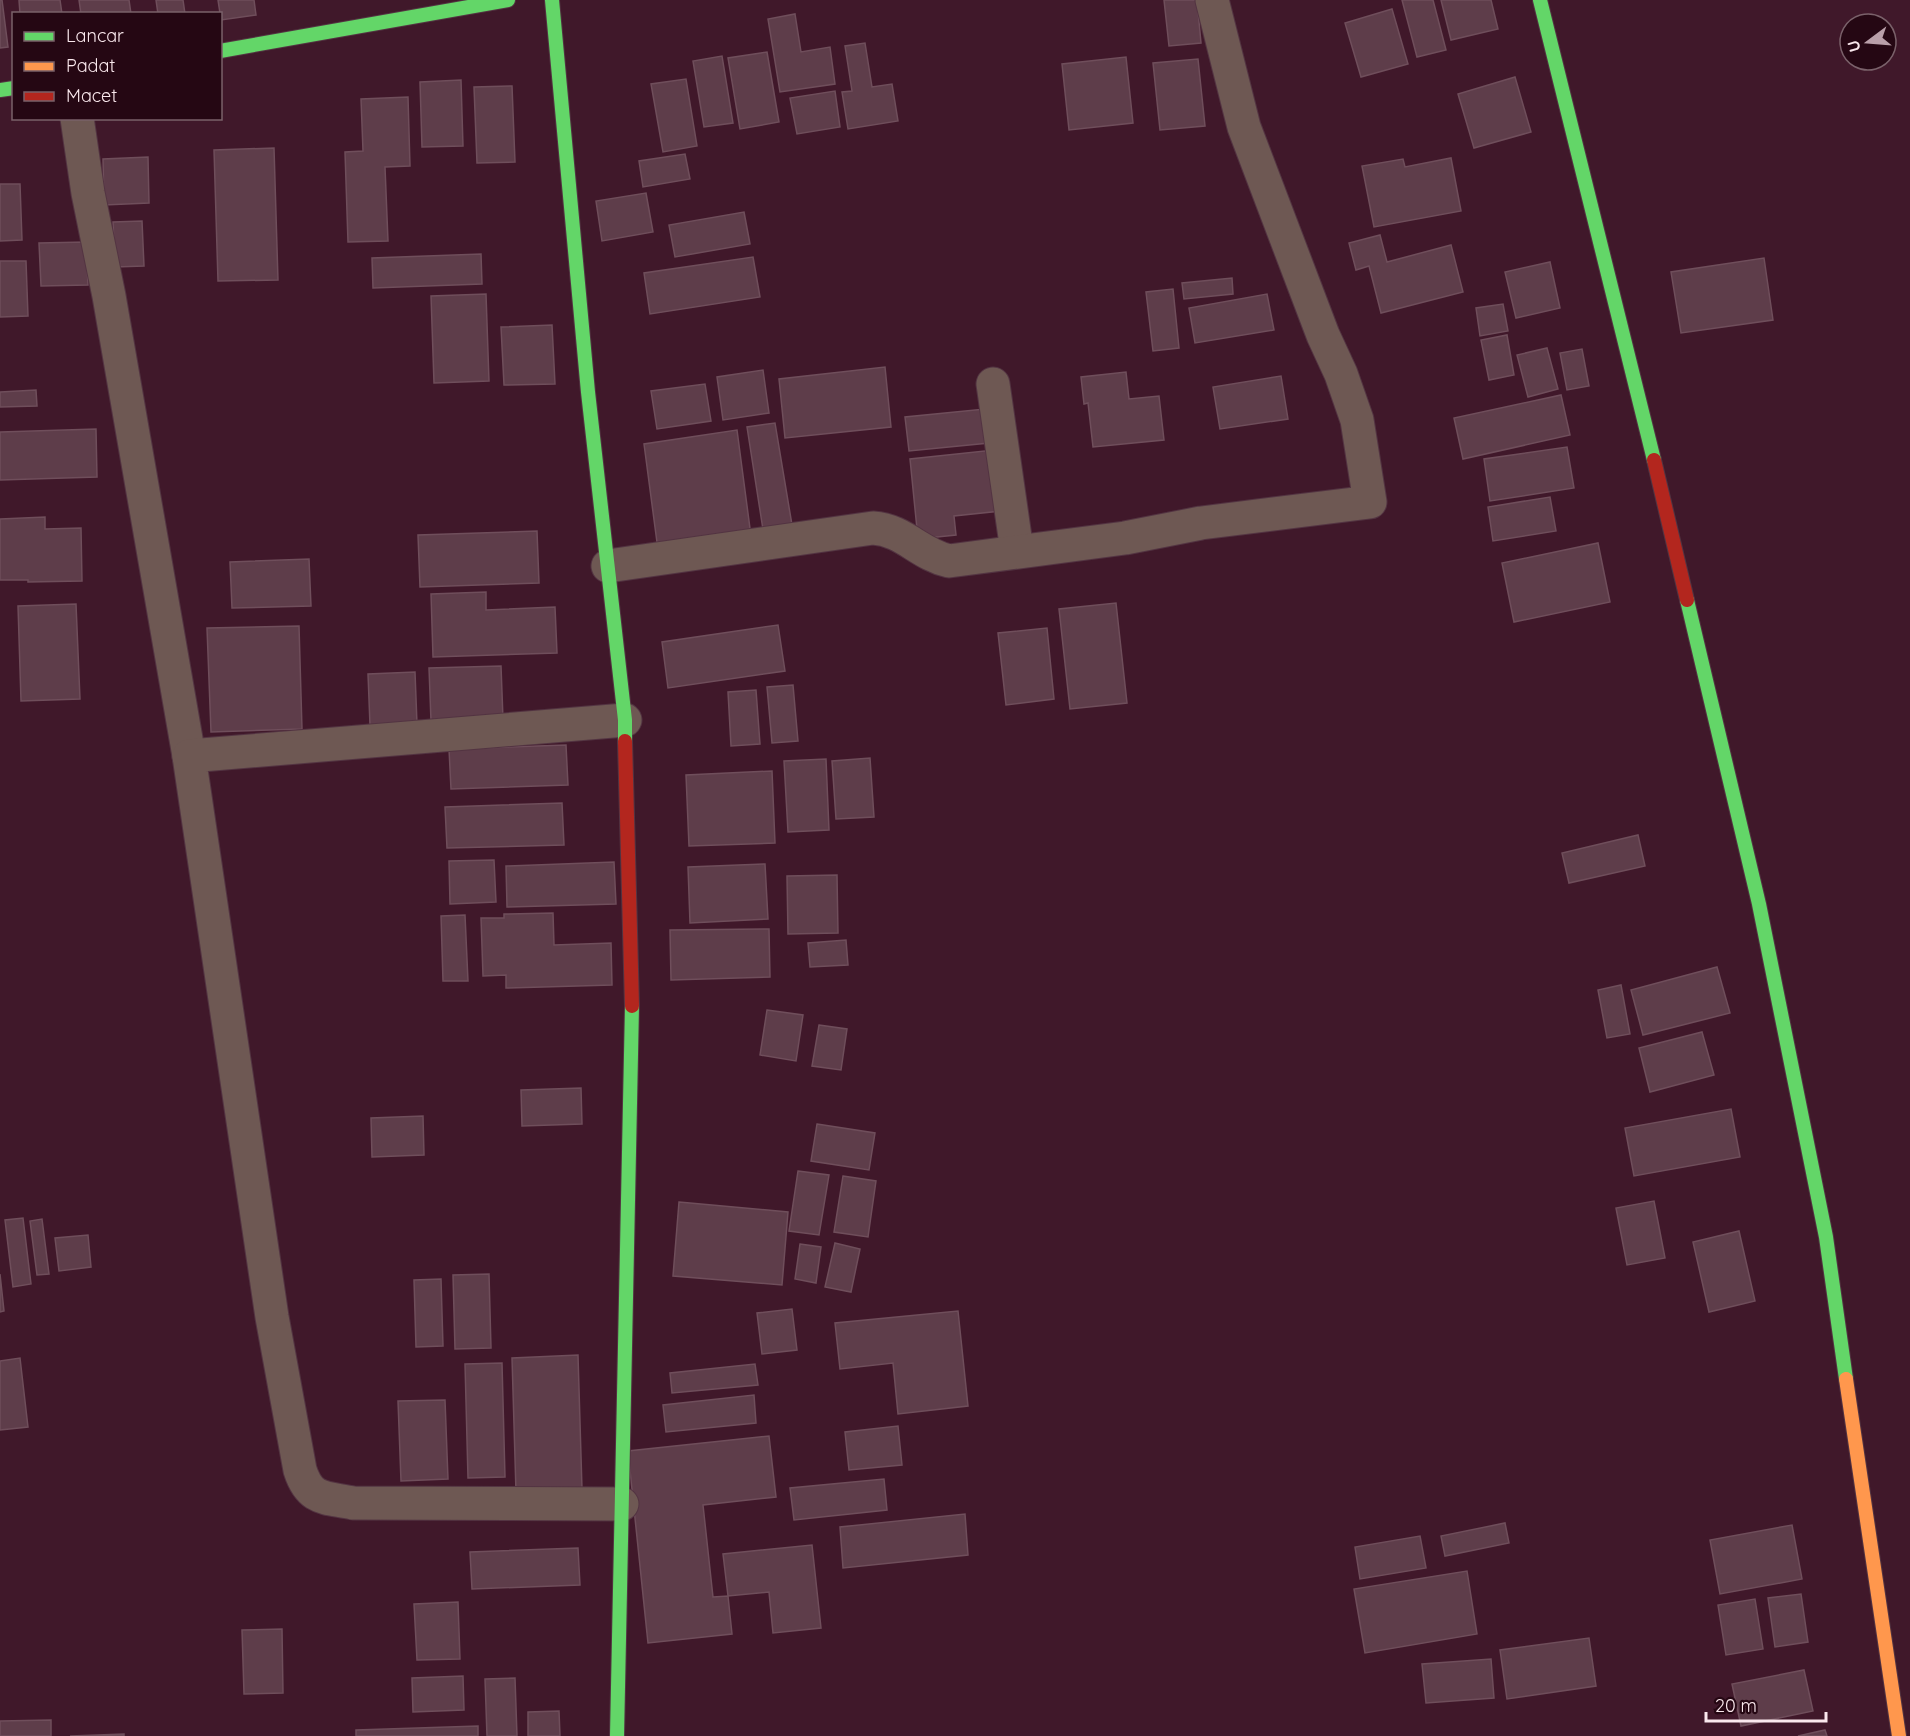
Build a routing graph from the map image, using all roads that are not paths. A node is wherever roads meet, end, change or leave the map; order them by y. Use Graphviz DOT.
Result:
graph roads {
  1 [pos="508,0"];
  2 [pos="552,0"];
  3 [pos="1212,0"];
  4 [pos="1540,0"];
  5 [pos="222,51"];
  6 [pos="77,120"];
  7 [pos="993,384"];
  8 [pos="1017,552"];
  9 [pos="608,566"];
  10 [pos="625,720"];
  11 [pos="189,756"];
  12 [pos="622,1504"];
  13 [pos="617,1736"];
  14 [pos="1899,1736"];
  1 -- 5 [label="main road"];
  2 -- 9 [label="main road"];
  3 -- 8 [label="street"];
  4 -- 14 [label="main road"];
  6 -- 11 [label="street"];
  7 -- 8 [label="street"];
  8 -- 9 [label="street"];
  9 -- 10 [label="main road"];
  10 -- 11 [label="street"];
  10 -- 12 [label="main road"];
  11 -- 12 [label="street"];
  12 -- 13 [label="main road"];
}
